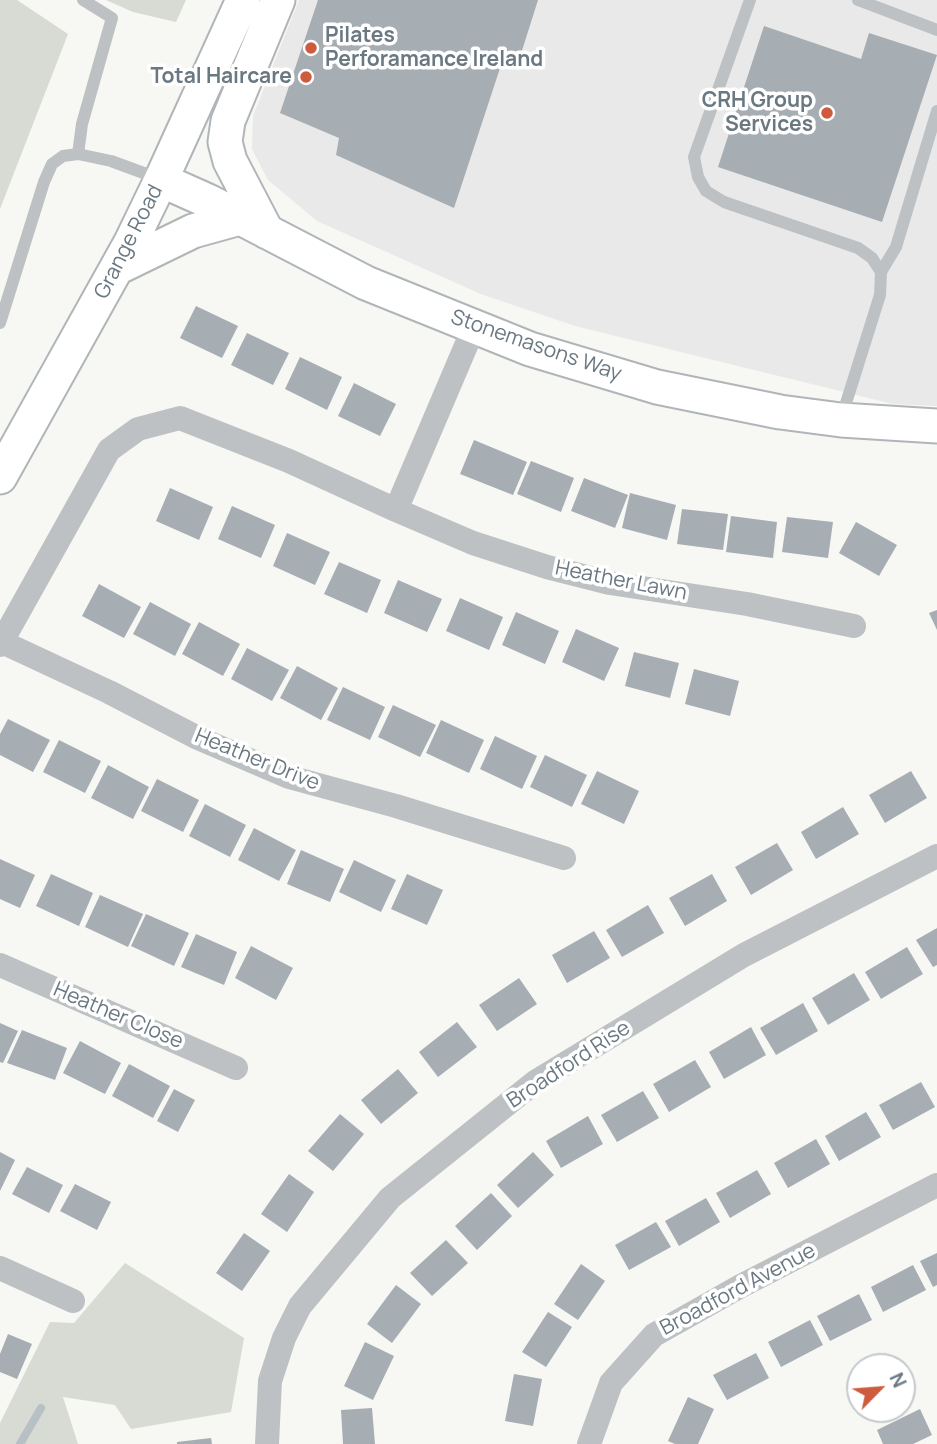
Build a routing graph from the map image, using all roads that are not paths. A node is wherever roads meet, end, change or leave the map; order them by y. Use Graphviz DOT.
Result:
graph roads {
  1 [pos="83,0"];
  2 [pos="243,0"];
  3 [pos="278,0"];
  4 [pos="750,0"];
  5 [pos="858,0"];
  6 [pos="937,30"];
  7 [pos="937,111"];
  8 [pos="78,154"];
  9 [pos="162,180"];
  10 [pos="253,225"];
  11 [pos="117,268"];
  12 [pos="881,272"];
  13 [pos="0,323"];
  14 [pos="474,327"];
  15 [pos="841,420"];
  16 [pos="937,426"];
  17 [pos="0,477"];
  18 [pos="396,510"];
  19 [pos="854,626"];
  20 [pos="1,643"];
  21 [pos="937,856"];
  22 [pos="564,858"];
  23 [pos="0,965"];
  24 [pos="236,1068"];
  25 [pos="937,1185"];
  26 [pos="0,1268"];
  27 [pos="73,1301"];
  28 [pos="267,1444"];
  29 [pos="589,1444"];
  1 -- 8 [label="lane"];
  2 -- 9 [label="main road, Grange Road"];
  3 -- 10 [label="main road"];
  4 -- 12 [label="lane"];
  5 -- 6 [label="lane"];
  7 -- 12 [label="lane"];
  8 -- 9 [label="lane"];
  8 -- 13 [label="lane"];
  9 -- 10 [label="main road, Stonemasons Way"];
  9 -- 11 [label="main road, Grange Road"];
  10 -- 11 [label="main road"];
  10 -- 14 [label="main road, Stonemasons Way"];
  11 -- 17 [label="main road, Grange Road"];
  12 -- 15 [label="lane"];
  14 -- 15 [label="main road, Stonemasons Way"];
  14 -- 18 [label="street"];
  15 -- 16 [label="main road, Stonemasons Way"];
  18 -- 19 [label="street, Heather Lawn"];
  18 -- 20 [label="street, Heather Lawn"];
  20 -- 22 [label="street, Heather Drive"];
  21 -- 28 [label="street, Broadford Rise"];
  23 -- 24 [label="street, Heather Close"];
  25 -- 29 [label="street, Broadford Avenue"];
  26 -- 27 [label="street"];
}
